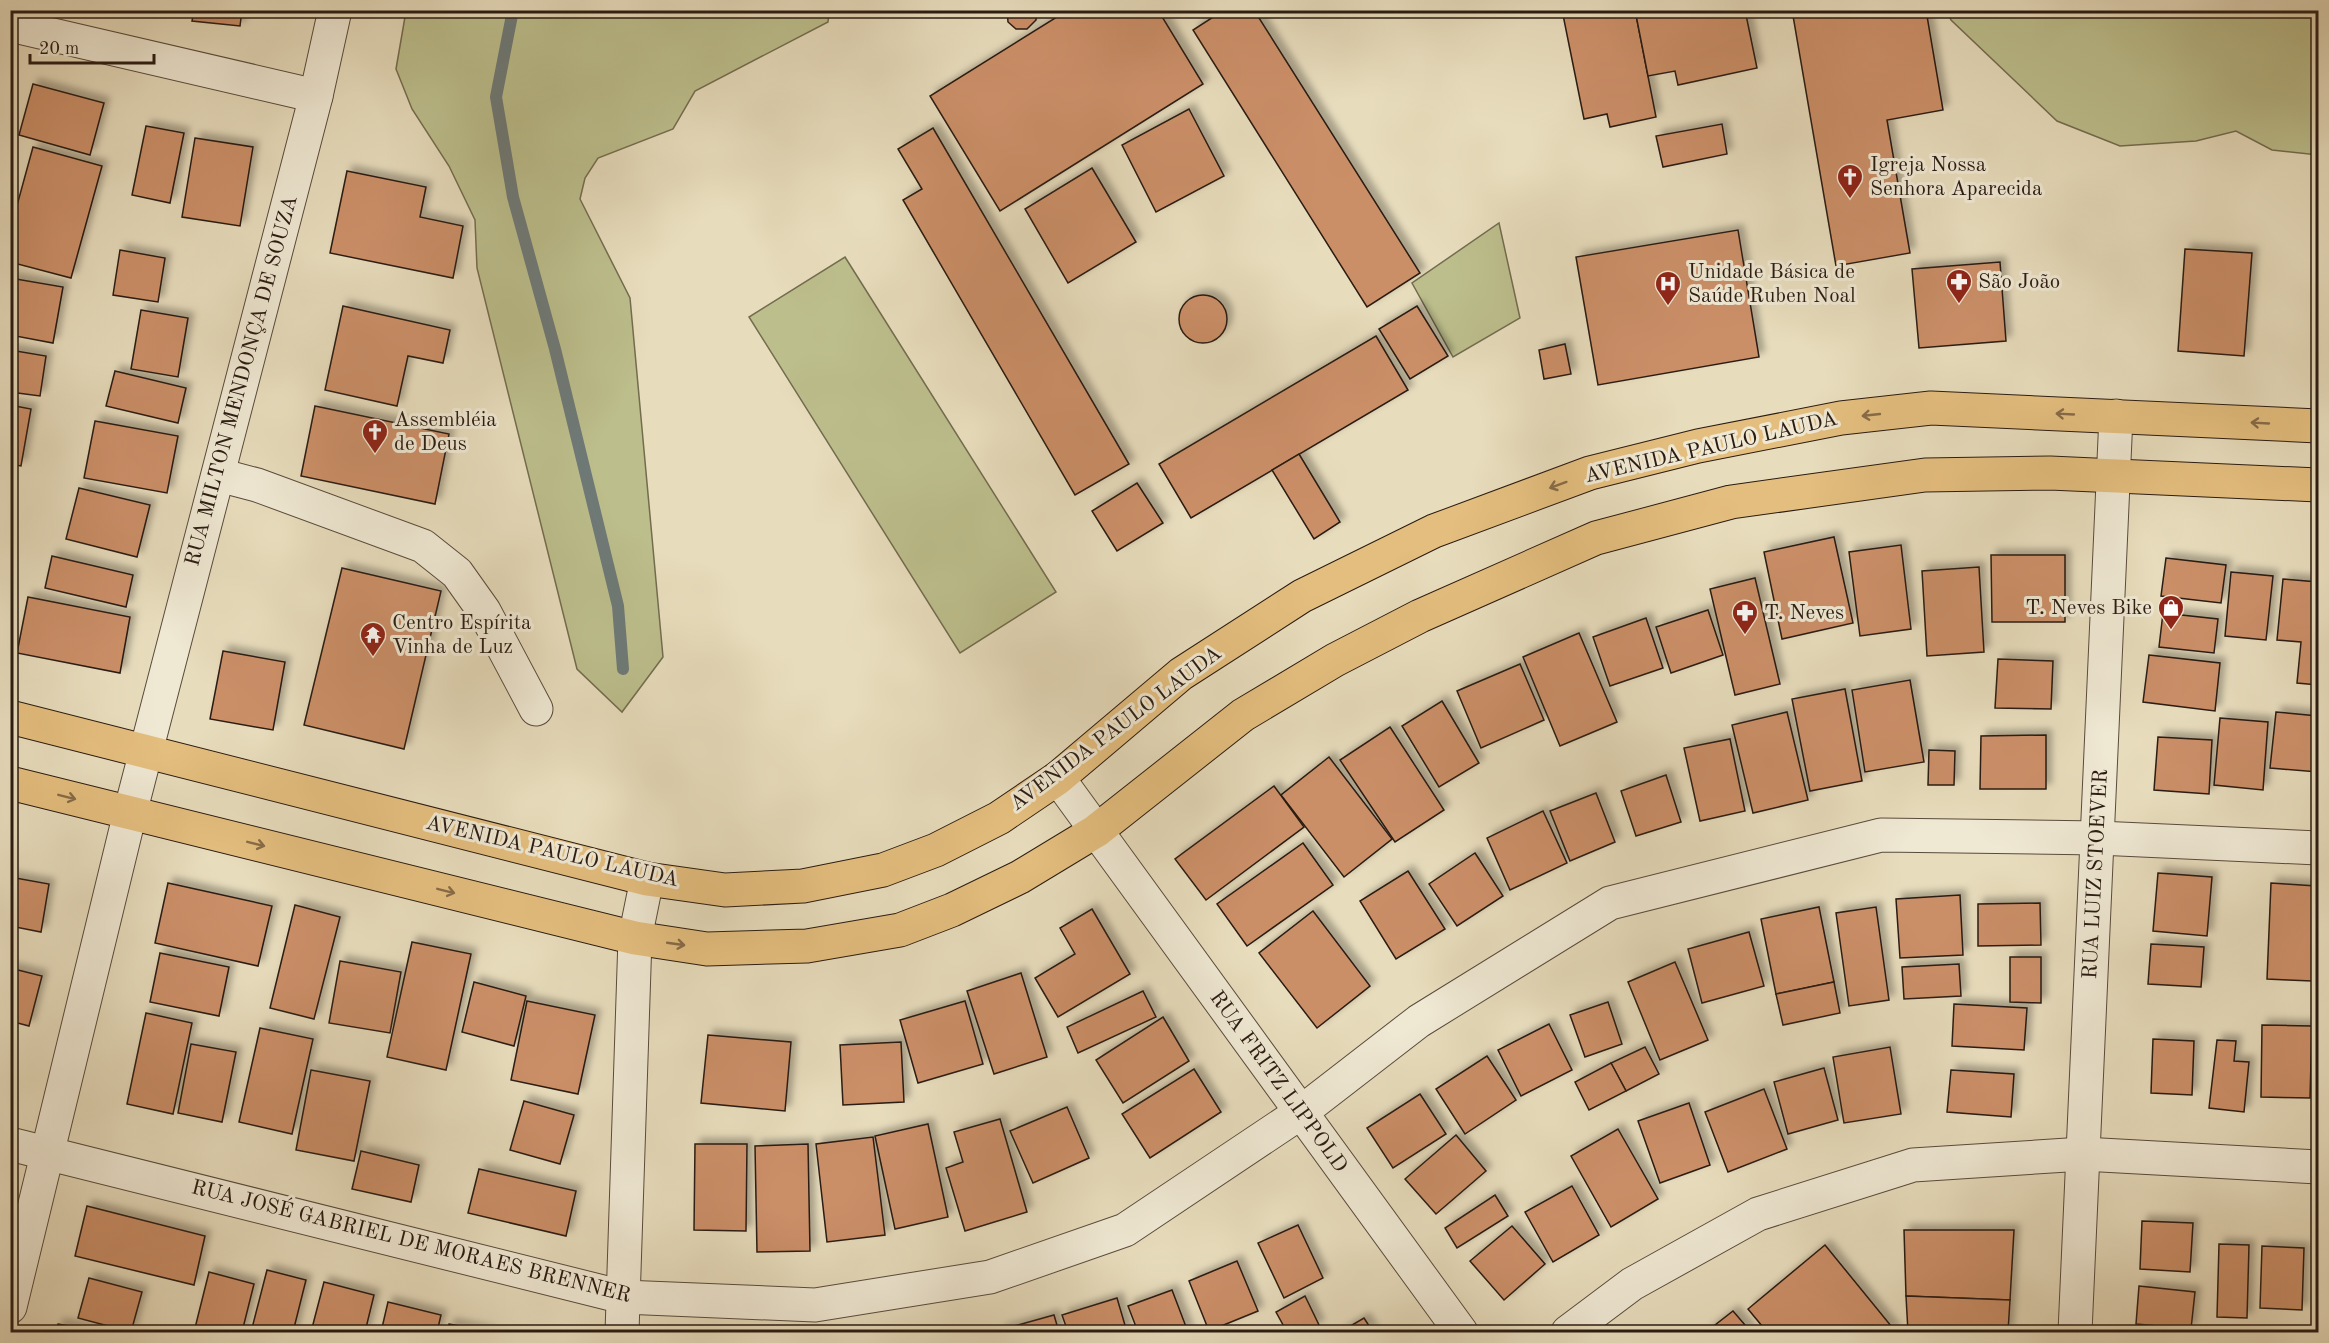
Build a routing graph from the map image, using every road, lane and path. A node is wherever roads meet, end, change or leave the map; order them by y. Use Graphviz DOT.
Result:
graph roads {
  1 [pos="335,10"];
  2 [pos="10,25"];
  3 [pos="316,96"];
  4 [pos="2116,417"];
  5 [pos="2319,426"];
  6 [pos="219,475"];
  7 [pos="2114,476"];
  8 [pos="2319,485"];
  9 [pos="536,709"];
  10 [pos="10,717"];
  11 [pos="147,752"];
  12 [pos="1058,778"];
  13 [pos="10,783"];
  14 [pos="130,813"];
  15 [pos="1096,831"];
  16 [pos="2098,838"];
  17 [pos="2319,848"];
  18 [pos="647,879"];
  19 [pos="635,938"];
  20 [pos="1300,1113"];
  21 [pos="10,1144"];
  22 [pos="48,1153"];
  23 [pos="2083,1154"];
  24 [pos="2319,1167"];
  25 [pos="623,1297"];
  26 [pos="10,1307"];
  27 [pos="622,1332"];
  28 [pos="1461,1332"];
  29 [pos="1568,1332"];
  30 [pos="2075,1332"];
  1 -- 3 [label="street, RUA MILTON MENDONÇA DE SOUZA"];
  2 -- 3 [label="street"];
  3 -- 6 [label="street, RUA MILTON MENDONÇA DE SOUZA"];
  5 -- 4 [label="main road, AVENIDA PAULO LAUDA, one-way"];
  4 -- 7 [label="street, RUA LUIZ STOEVER"];
  4 -- 12 [label="main road, AVENIDA PAULO LAUDA, one-way"];
  6 -- 9 [label="street"];
  6 -- 11 [label="street, RUA MILTON MENDONÇA DE SOUZA"];
  7 -- 8 [label="main road"];
  7 -- 15 [label="main road"];
  7 -- 16 [label="street, RUA LUIZ STOEVER"];
  10 -- 11 [label="main road, AVENIDA PAULO LAUDA"];
  11 -- 14 [label="street, RUA MILTON MENDONÇA DE SOUZA"];
  11 -- 18 [label="main road, AVENIDA PAULO LAUDA"];
  12 -- 15 [label="street, RUA FRITZ LIPPOLD"];
  12 -- 18 [label="main road, AVENIDA PAULO LAUDA"];
  13 -- 14 [label="main road, one-way"];
  14 -- 19 [label="main road, one-way"];
  14 -- 22 [label="street"];
  19 -- 15 [label="main road, one-way"];
  15 -- 20 [label="street, RUA FRITZ LIPPOLD"];
  16 -- 17 [label="street, RUA JOSÉ GABRIEL DE MORAES BRENNER"];
  16 -- 20 [label="street, RUA JOSÉ GABRIEL DE MORAES BRENNER"];
  16 -- 23 [label="street, RUA LUIZ STOEVER"];
  18 -- 19 [label="street"];
  19 -- 25 [label="street"];
  20 -- 25 [label="street, RUA JOSÉ GABRIEL DE MORAES BRENNER"];
  20 -- 28 [label="street, RUA FRITZ LIPPOLD"];
  21 -- 22 [label="street, RUA JOSÉ GABRIEL DE MORAES BRENNER"];
  22 -- 25 [label="street, RUA JOSÉ GABRIEL DE MORAES BRENNER"];
  22 -- 26 [label="street"];
  23 -- 24 [label="street"];
  23 -- 29 [label="street"];
  23 -- 30 [label="street, RUA LUIZ STOEVER"];
  25 -- 27 [label="street"];
}
